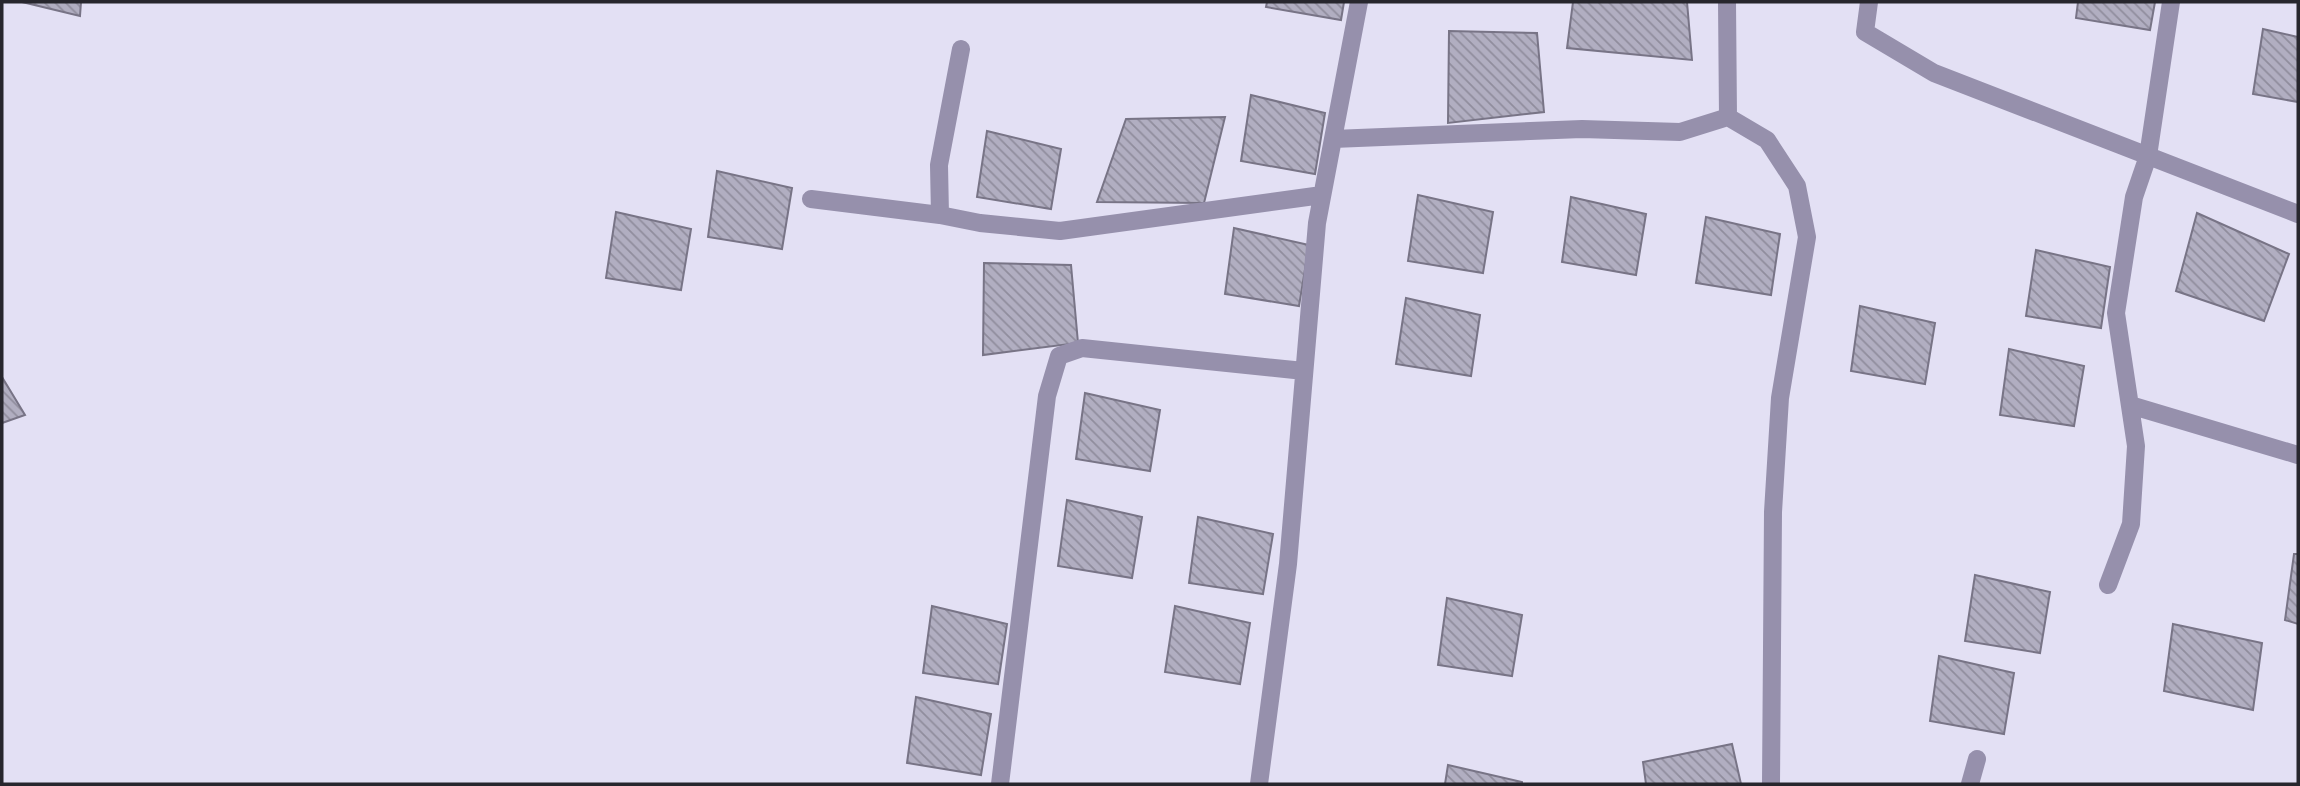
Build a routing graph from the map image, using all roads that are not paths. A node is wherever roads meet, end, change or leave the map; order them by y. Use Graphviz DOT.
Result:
graph roads {
  1 [pos="1359,2"];
  2 [pos="1727,2"];
  3 [pos="1869,2"];
  4 [pos="2171,2"];
  5 [pos="961,49"];
  6 [pos="1728,117"];
  7 [pos="1333,139"];
  8 [pos="2148,156"];
  9 [pos="1322,195"];
  10 [pos="811,200"];
  11 [pos="2298,214"];
  12 [pos="940,215"];
  13 [pos="1304,371"];
  14 [pos="2130,405"];
  15 [pos="2298,455"];
  16 [pos="2108,585"];
  17 [pos="1977,759"];
  18 [pos="1000,784"];
  19 [pos="1259,784"];
  20 [pos="1771,784"];
  21 [pos="1970,784"];
  1 -- 7 [label="street"];
  2 -- 6 [label="street"];
  3 -- 8 [label="street"];
  4 -- 8 [label="street"];
  5 -- 12 [label="street"];
  6 -- 7 [label="street"];
  6 -- 20 [label="street"];
  7 -- 9 [label="street"];
  8 -- 11 [label="street"];
  8 -- 14 [label="street"];
  9 -- 12 [label="street"];
  9 -- 13 [label="street"];
  10 -- 12 [label="street"];
  13 -- 18 [label="street"];
  13 -- 19 [label="street"];
  14 -- 15 [label="street"];
  14 -- 16 [label="street"];
  17 -- 21 [label="street"];
}
